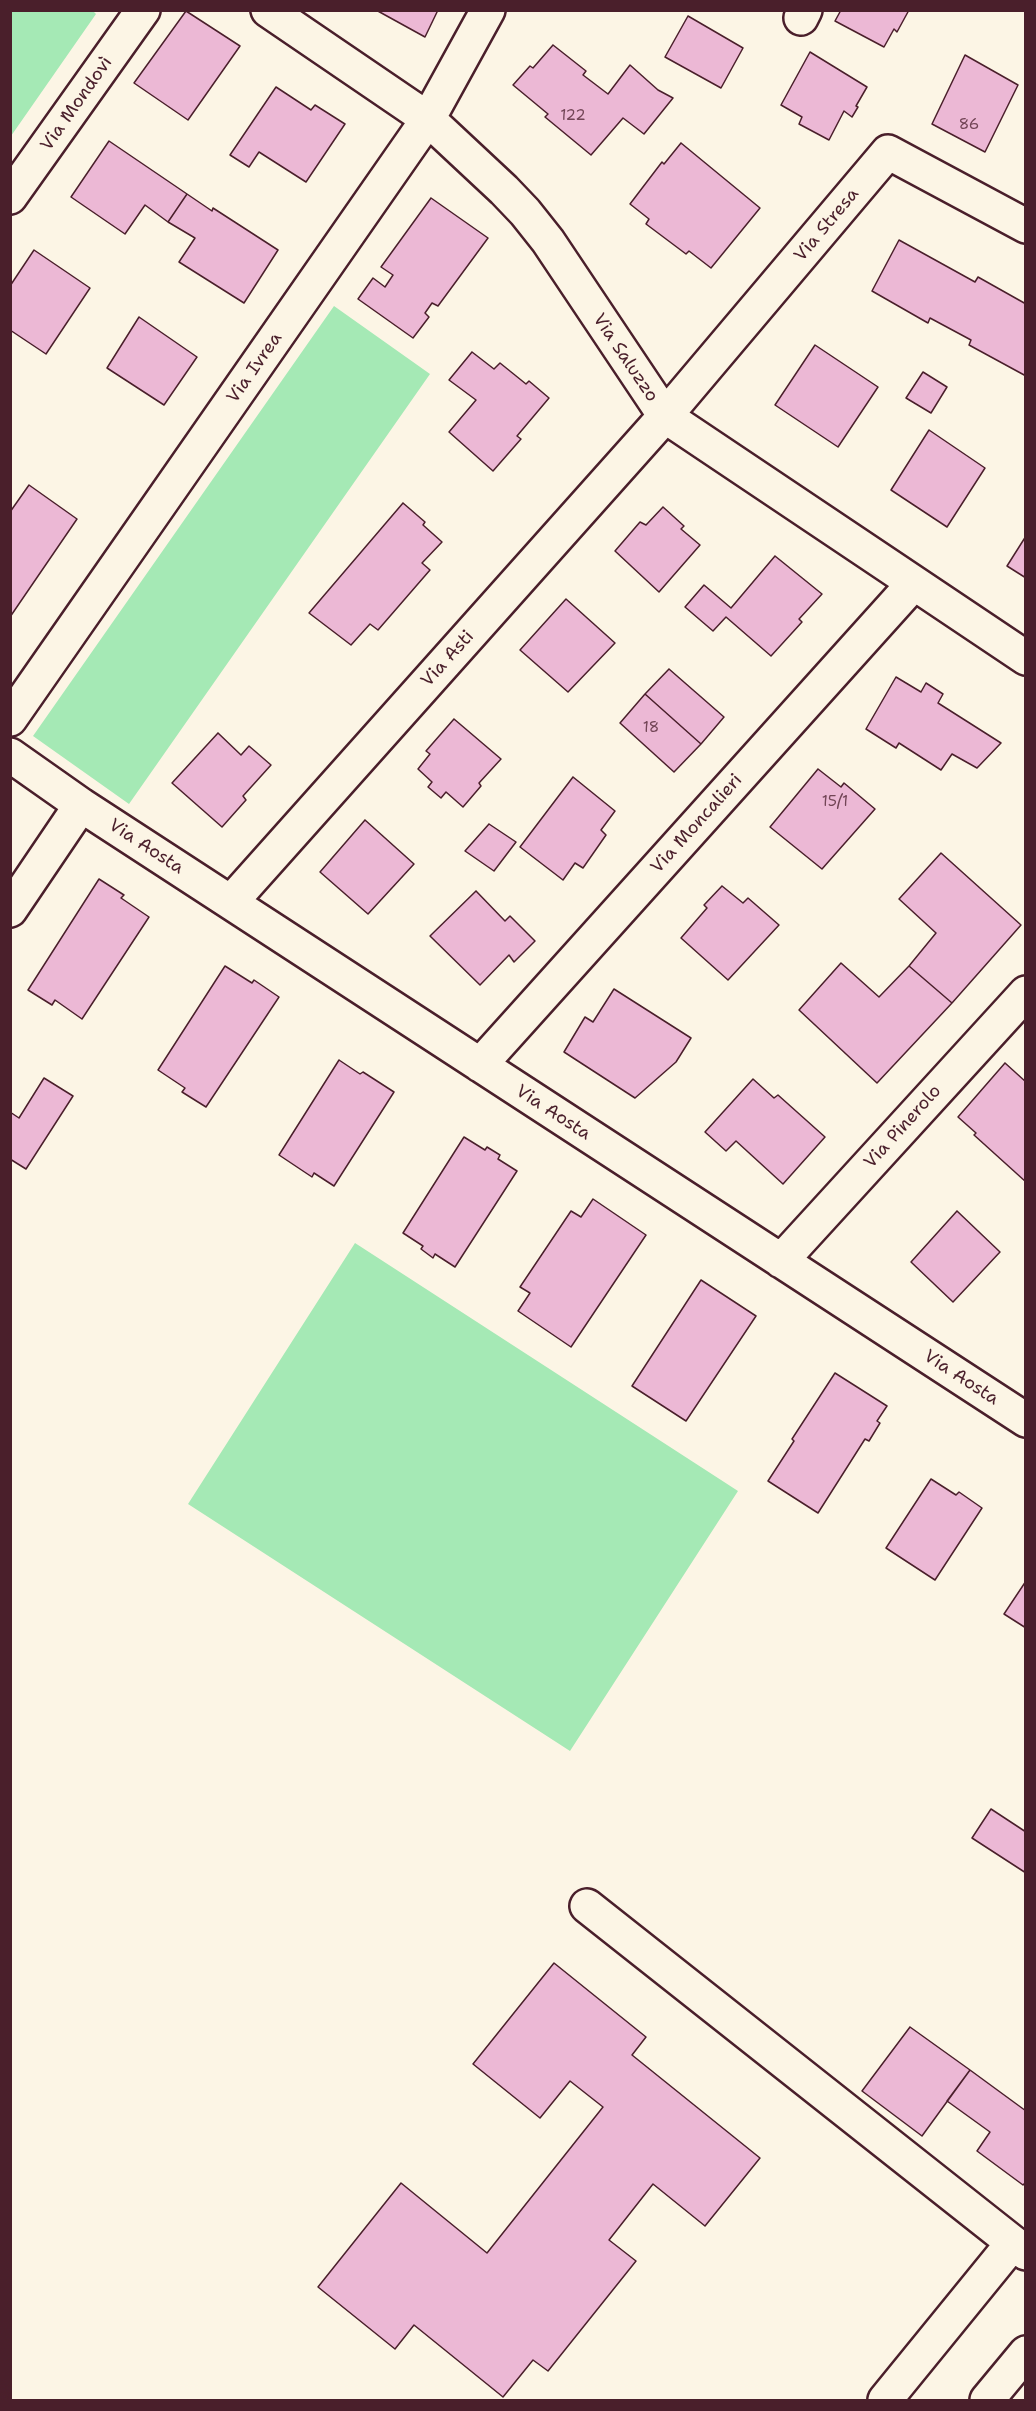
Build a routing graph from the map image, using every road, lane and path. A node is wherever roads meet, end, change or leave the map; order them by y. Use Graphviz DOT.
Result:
graph roads {
  1 [pos="144,10"];
  2 [pos="268,10"];
  3 [pos="488,10"];
  4 [pos="428,119"];
  5 [pos="10,197"];
  6 [pos="1026,226"];
  7 [pos="665,416"];
  8 [pos="914,583"];
  9 [pos="1026,658"];
  10 [pos="10,718"];
  11 [pos="10,755"];
  12 [pos="81,805"];
  13 [pos="231,902"];
  14 [pos="10,910"];
  15 [pos="1026,993"];
  16 [pos="480,1065"];
  17 [pos="781,1261"];
  18 [pos="1026,1420"];
  19 [pos="587,1905"];
  20 [pos="1019,2248"];
  21 [pos="1022,2364"];
  22 [pos="885,2400"];
  23 [pos="987,2400"];
  1 -- 5 [label="street, Via Mondovì"];
  2 -- 4 [label="street, Via Saluzzo"];
  3 -- 4 [label="street, Via Ivrea"];
  4 -- 7 [label="street, Via Saluzzo"];
  4 -- 10 [label="street, Via Ivrea"];
  6 -- 7 [label="street, Via Stresa"];
  7 -- 8 [label="street, Via Saluzzo"];
  7 -- 13 [label="street, Via Asti"];
  8 -- 9 [label="street, Via Saluzzo"];
  8 -- 16 [label="street, Via Moncalieri"];
  11 -- 12 [label="street, Via Aosta"];
  12 -- 13 [label="street, Via Aosta"];
  12 -- 14 [label="street"];
  13 -- 16 [label="street, Via Aosta"];
  15 -- 17 [label="street, Via Pinerolo"];
  16 -- 17 [label="street, Via Aosta"];
  17 -- 18 [label="street, Via Aosta"];
  19 -- 20 [label="street"];
  20 -- 22 [label="street"];
  21 -- 23 [label="street"];
}
